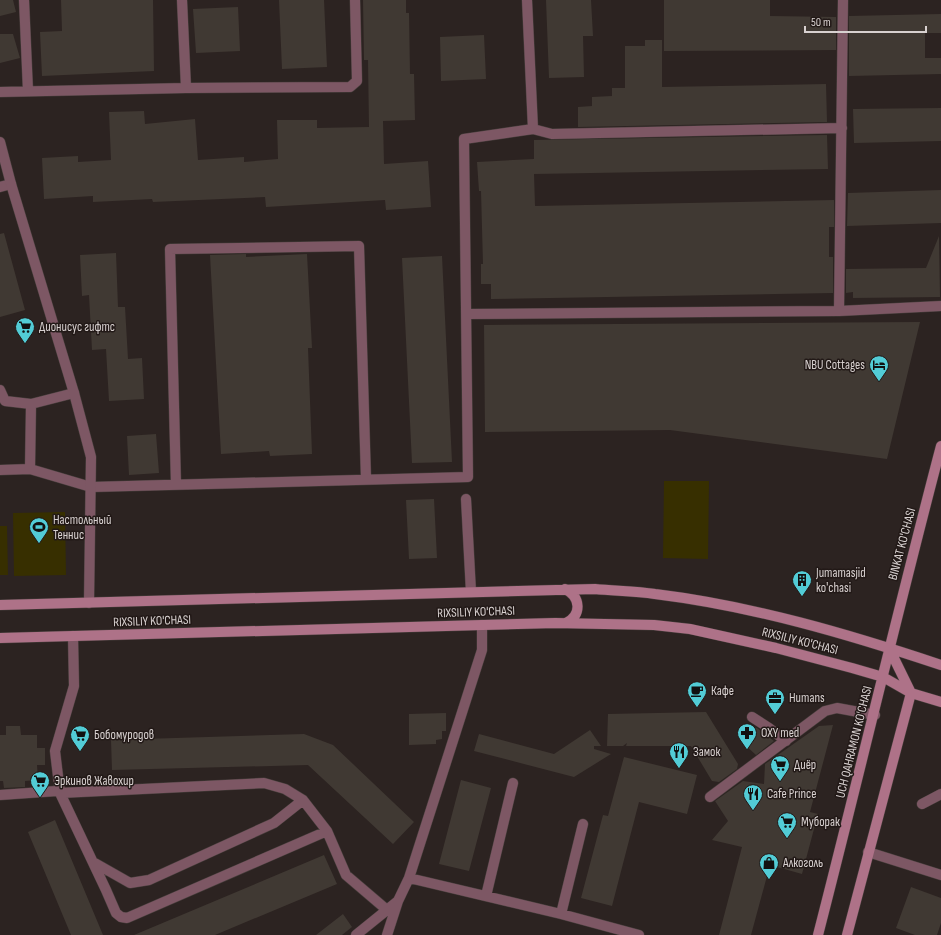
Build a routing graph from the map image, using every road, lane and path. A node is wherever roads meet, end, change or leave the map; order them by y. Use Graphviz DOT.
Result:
graph roads {
  1 [pos="24,0"];
  2 [pos="182,0"];
  3 [pos="355,0"];
  4 [pos="527,0"];
  5 [pos="843,0"];
  6 [pos="186,88"];
  7 [pos="28,91"];
  8 [pos="0,92"];
  9 [pos="533,128"];
  10 [pos="842,128"];
  11 [pos="0,142"];
  12 [pos="11,184"];
  13 [pos="0,187"];
  14 [pos="941,306"];
  15 [pos="839,311"];
  16 [pos="467,314"];
  17 [pos="0,390"];
  18 [pos="74,393"];
  19 [pos="31,404"];
  20 [pos="941,446"];
  21 [pos="30,469"];
  22 [pos="0,470"];
  23 [pos="366,478"];
  24 [pos="176,485"];
  25 [pos="91,487"];
  26 [pos="466,499"];
  27 [pos="565,589"];
  28 [pos="471,592"];
  29 [pos="90,603"];
  30 [pos="0,605"];
  31 [pos="566,623"];
  32 [pos="482,625"];
  33 [pos="73,636"];
  34 [pos="0,638"];
  35 [pos="889,648"];
  36 [pos="941,665"];
  37 [pos="883,677"];
  38 [pos="911,693"];
  39 [pos="941,702"];
  40 [pos="875,715"];
  41 [pos="752,717"];
  42 [pos="786,742"];
  43 [pos="513,782"];
  44 [pos="60,793"];
  45 [pos="941,794"];
  46 [pos="0,795"];
  47 [pos="710,797"];
  48 [pos="303,800"];
  49 [pos="922,804"];
  50 [pos="583,824"];
  51 [pos="327,831"];
  52 [pos="868,852"];
  53 [pos="93,862"];
  54 [pos="941,875"];
  55 [pos="409,878"];
  56 [pos="486,896"];
  57 [pos="398,901"];
  58 [pos="387,910"];
  59 [pos="561,914"];
  60 [pos="356,935"];
  61 [pos="386,935"];
  62 [pos="639,935"];
  63 [pos="818,935"];
  64 [pos="847,935"];
  1 -- 7 [label="street"];
  2 -- 6 [label="street"];
  3 -- 6 [label="street"];
  4 -- 9 [label="street"];
  5 -- 10 [label="street"];
  6 -- 7 [label="street"];
  7 -- 8 [label="street"];
  9 -- 10 [label="street"];
  9 -- 16 [label="street"];
  10 -- 15 [label="street"];
  11 -- 12 [label="street"];
  12 -- 13 [label="street"];
  12 -- 18 [label="street"];
  14 -- 15 [label="street"];
  15 -- 16 [label="street"];
  16 -- 23 [label="street"];
  17 -- 19 [label="street"];
  18 -- 19 [label="street"];
  18 -- 25 [label="street"];
  19 -- 21 [label="street"];
  20 -- 35 [label="main road, BINKAT KO'CHASI"];
  21 -- 22 [label="street"];
  21 -- 25 [label="street"];
  23 -- 24 [label="street"];
  23 -- 24 [label="street"];
  24 -- 25 [label="street"];
  25 -- 29 [label="street"];
  26 -- 28 [label="street"];
  27 -- 28 [label="main road, RIXSILIY KO'CHASI"];
  27 -- 31 [label="main road"];
  27 -- 35 [label="main road, RIXSILIY KO'CHASI"];
  28 -- 29 [label="main road, RIXSILIY KO'CHASI"];
  29 -- 30 [label="main road, RIXSILIY KO'CHASI"];
  31 -- 32 [label="main road, RIXSILIY KO'CHASI"];
  31 -- 37 [label="main road, RIXSILIY KO'CHASI"];
  32 -- 33 [label="main road, RIXSILIY KO'CHASI"];
  32 -- 55 [label="street"];
  33 -- 34 [label="main road, RIXSILIY KO'CHASI"];
  33 -- 44 [label="street"];
  35 -- 36 [label="main road, RIXSILIY KO'CHASI"];
  35 -- 37 [label="main road, UCH QAHRAMON KO'CHASI"];
  35 -- 38 [label="main road"];
  37 -- 38 [label="main road, RIXSILIY KO'CHASI"];
  37 -- 40 [label="main road, UCH QAHRAMON KO'CHASI"];
  38 -- 39 [label="main road, RIXSILIY KO'CHASI"];
  38 -- 52 [label="main road"];
  40 -- 42 [label="street"];
  40 -- 63 [label="main road, UCH QAHRAMON KO'CHASI"];
  41 -- 42 [label="street"];
  42 -- 47 [label="street"];
  43 -- 56 [label="street"];
  44 -- 46 [label="street"];
  44 -- 48 [label="street"];
  44 -- 53 [label="street"];
  45 -- 49 [label="street"];
  48 -- 51 [label="street"];
  48 -- 53 [label="street"];
  50 -- 59 [label="street"];
  51 -- 53 [label="street"];
  51 -- 58 [label="street"];
  52 -- 54 [label="street"];
  52 -- 64 [label="main road"];
  55 -- 56 [label="street"];
  55 -- 57 [label="street"];
  56 -- 59 [label="street"];
  57 -- 58 [label="street"];
  57 -- 61 [label="street"];
  58 -- 60 [label="street"];
  59 -- 62 [label="street"];
}
